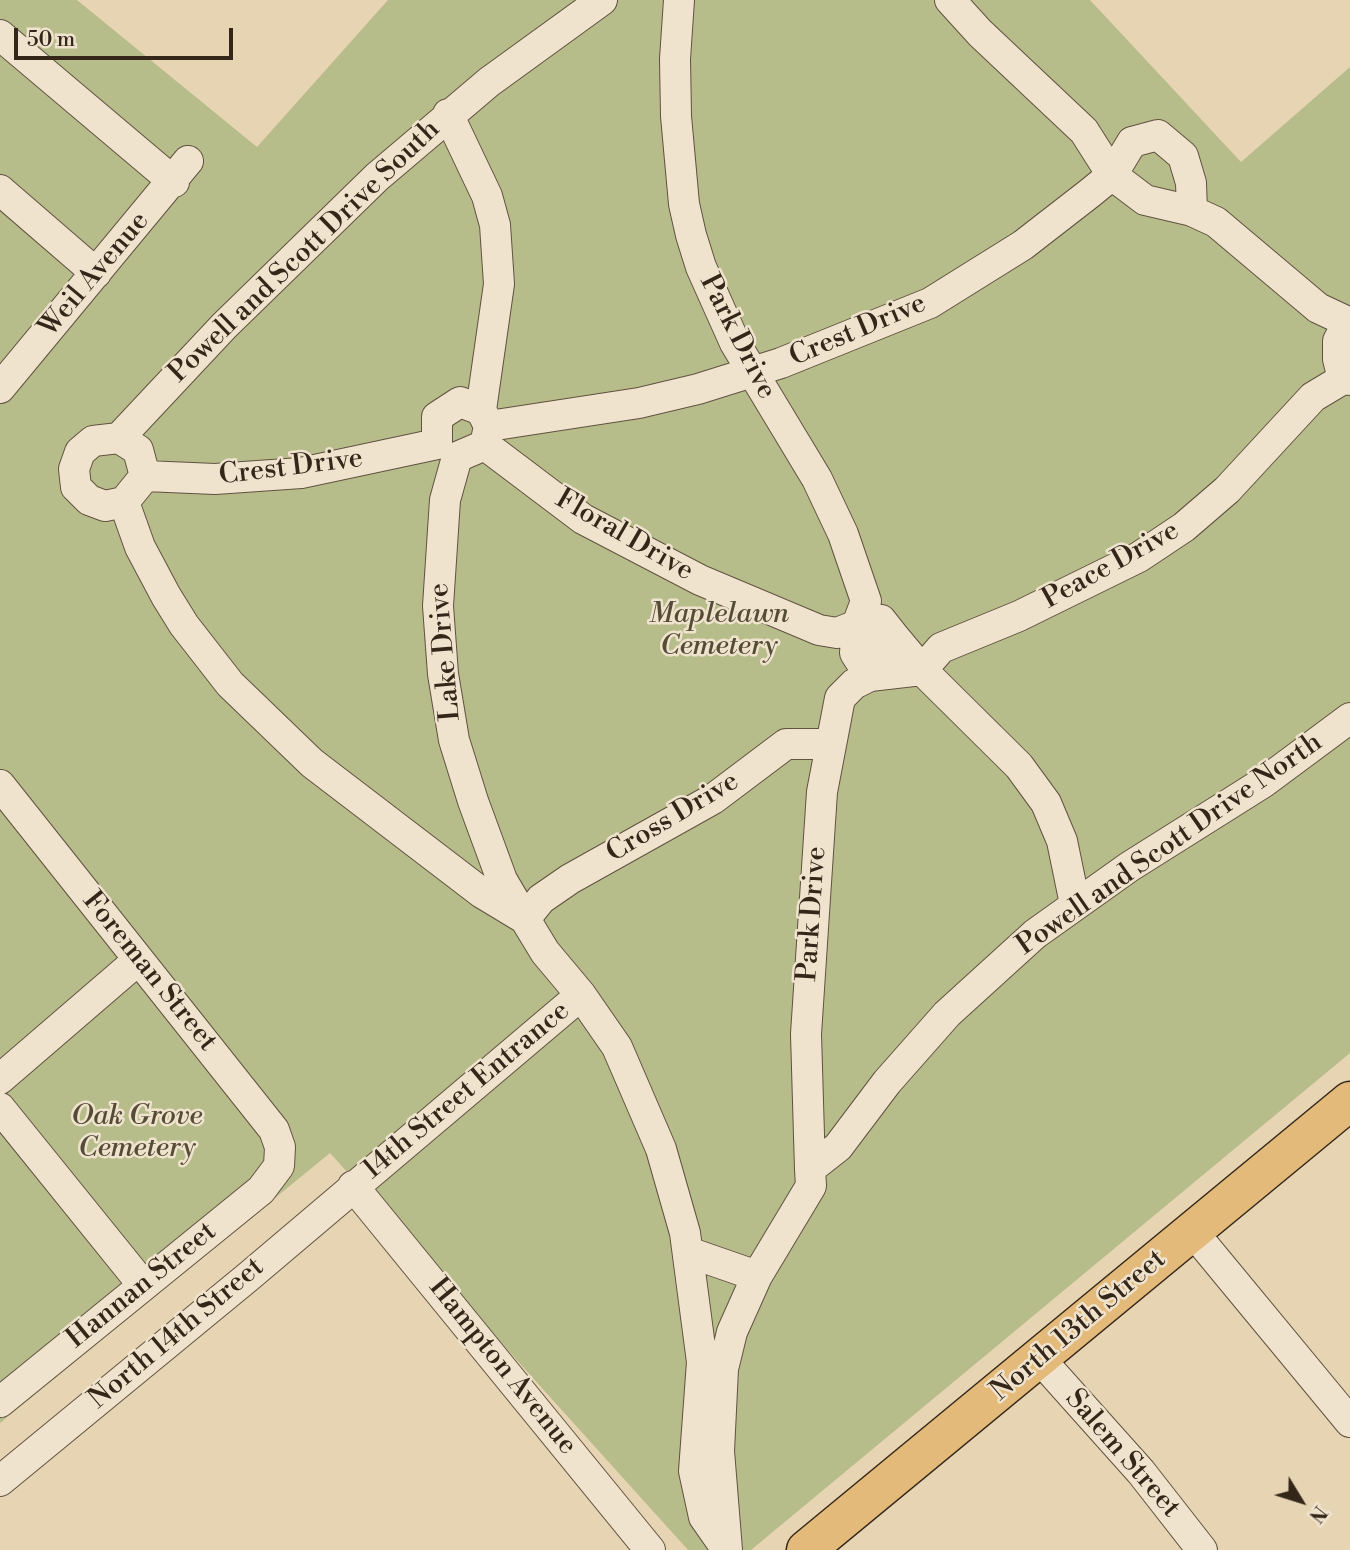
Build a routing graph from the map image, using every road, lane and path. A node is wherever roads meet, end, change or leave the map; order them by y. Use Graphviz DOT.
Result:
graph roads {
  1 [pos="602,0"];
  2 [pos="679,0"];
  3 [pos="950,0"];
  4 [pos="0,35"];
  5 [pos="448,114"];
  6 [pos="1112,175"];
  7 [pos="0,190"];
  8 [pos="1192,211"];
  9 [pos="96,273"];
  10 [pos="1349,323"];
  11 [pos="751,373"];
  12 [pos="4,375"];
  13 [pos="1347,379"];
  14 [pos="485,427"];
  15 [pos="118,439"];
  16 [pos="447,451"];
  17 [pos="145,476"];
  18 [pos="124,502"];
  19 [pos="892,634"];
  20 [pos="857,638"];
  21 [pos="922,670"];
  22 [pos="1350,718"];
  23 [pos="831,744"];
  24 [pos="0,785"];
  25 [pos="1075,904"];
  26 [pos="525,919"];
  27 [pos="137,961"];
  28 [pos="581,995"];
  29 [pos="0,1079"];
  30 [pos="1350,1101"];
  31 [pos="0,1108"];
  32 [pos="279,1166"];
  33 [pos="810,1169"];
  34 [pos="353,1186"];
  35 [pos="1193,1231"];
  36 [pos="688,1252"];
  37 [pos="757,1276"];
  38 [pos="143,1285"];
  39 [pos="1040,1359"];
  40 [pos="0,1402"];
  41 [pos="1350,1422"];
  42 [pos="0,1481"];
  43 [pos="726,1548"];
  44 [pos="650,1550"];
  45 [pos="806,1550"];
  46 [pos="1202,1550"];
  1 -- 5 [label="street, Powell and Scott Drive South"];
  2 -- 11 [label="street, Park Drive"];
  3 -- 6 [label="street"];
  4 -- 9 [label="street, Weil Avenue"];
  5 -- 14 [label="street"];
  5 -- 15 [label="street, Powell and Scott Drive South"];
  6 -- 8 [label="street"];
  6 -- 8 [label="street"];
  6 -- 11 [label="street, Crest Drive"];
  7 -- 9 [label="street"];
  8 -- 10 [label="street"];
  9 -- 12 [label="street, Weil Avenue"];
  10 -- 13 [label="street, Peace Drive"];
  11 -- 14 [label="street, Crest Drive"];
  11 -- 20 [label="street, Park Drive"];
  13 -- 21 [label="street, Peace Drive"];
  14 -- 16 [label="street"];
  14 -- 16 [label="street, Lake Drive"];
  14 -- 20 [label="street, Floral Drive"];
  15 -- 17 [label="street"];
  15 -- 18 [label="street"];
  16 -- 17 [label="street, Crest Drive"];
  16 -- 26 [label="street, Lake Drive"];
  17 -- 18 [label="street"];
  18 -- 26 [label="street"];
  19 -- 20 [label="street"];
  19 -- 20 [label="street, Park Drive"];
  19 -- 21 [label="street"];
  20 -- 21 [label="street"];
  20 -- 23 [label="street, Park Drive"];
  21 -- 25 [label="street"];
  22 -- 25 [label="street, Powell and Scott Drive North"];
  23 -- 26 [label="street, Cross Drive"];
  23 -- 33 [label="street, Park Drive"];
  24 -- 27 [label="street, Foreman Street"];
  25 -- 33 [label="street, Powell and Scott Drive North"];
  26 -- 28 [label="street, Lake Drive"];
  27 -- 29 [label="street"];
  27 -- 32 [label="street, Foreman Street"];
  28 -- 34 [label="street, 14th Street Entrance"];
  28 -- 36 [label="street, Lake Drive"];
  30 -- 35 [label="main road, North 13th Street"];
  31 -- 38 [label="street"];
  32 -- 38 [label="street, Hannan Street"];
  33 -- 37 [label="street"];
  34 -- 42 [label="street, North 14th Street"];
  34 -- 44 [label="street, Hampton Avenue"];
  35 -- 39 [label="main road, North 13th Street"];
  35 -- 41 [label="street"];
  36 -- 37 [label="street"];
  36 -- 43 [label="street, Lake Drive"];
  37 -- 43 [label="street"];
  38 -- 40 [label="street, Hannan Street"];
  39 -- 45 [label="main road, North 13th Street"];
  39 -- 46 [label="street, Salem Street"];
}
